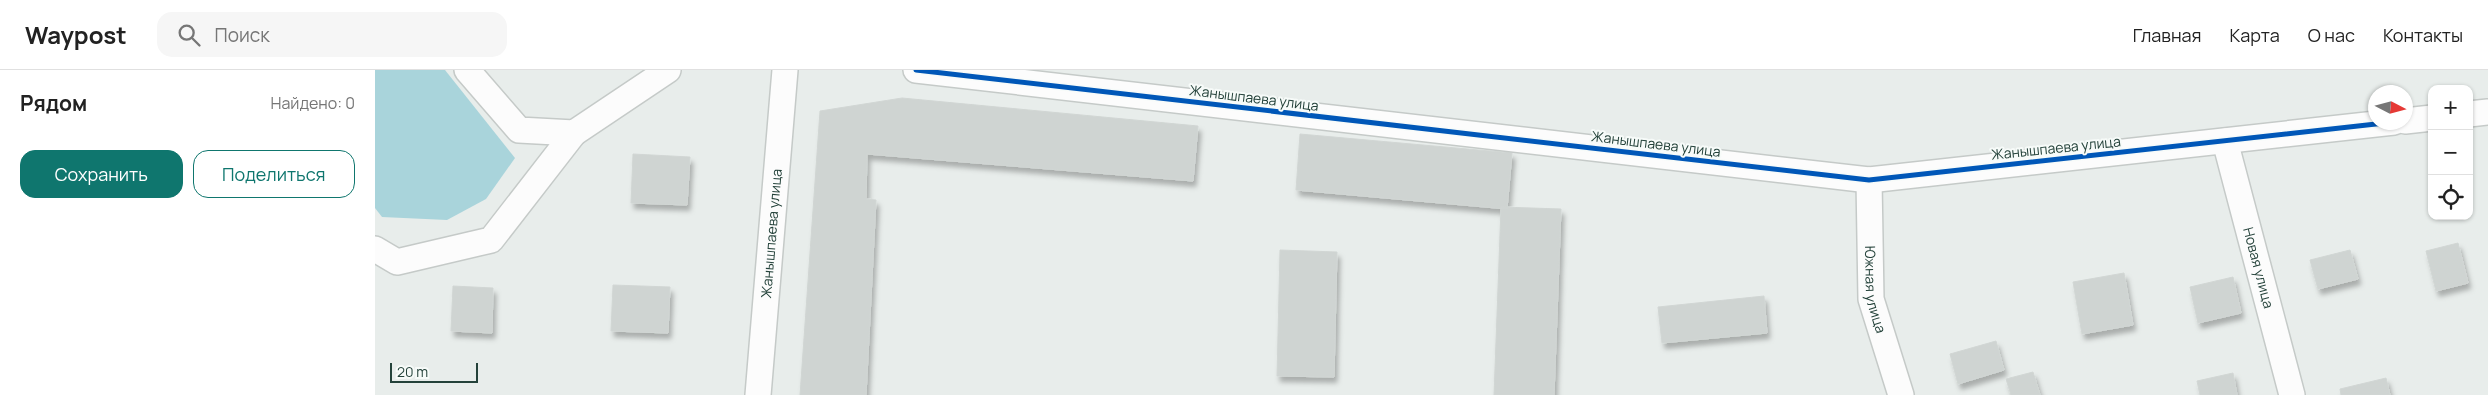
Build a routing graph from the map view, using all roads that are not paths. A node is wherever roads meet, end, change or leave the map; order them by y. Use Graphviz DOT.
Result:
graph roads {
  1 [pos="467,70"];
  2 [pos="668,70"];
  3 [pos="785,70"];
  4 [pos="916,70"];
  5 [pos="2488,112"];
  6 [pos="2473,114"];
  7 [pos="2428,118"];
  8 [pos="2413,120"];
  9 [pos="2368,125"];
  10 [pos="574,133"];
  11 [pos="2225,141"];
  12 [pos="1869,180"];
  13 [pos="375,250"];
  14 [pos="758,395"];
  15 [pos="1901,395"];
  16 [pos="2292,395"];
  1 -- 10 [label="street"];
  2 -- 10 [label="street"];
  3 -- 14 [label="street, Жанышпаева улица"];
  4 -- 12 [label="street, Жанышпаева улица"];
  5 -- 6 [label="street"];
  7 -- 8 [label="street"];
  9 -- 11 [label="street, Жанышпаева улица"];
  10 -- 13 [label="street"];
  11 -- 12 [label="street, Жанышпаева улица"];
  11 -- 16 [label="street, Новая улица"];
  12 -- 15 [label="street, Южная улица"];
}
